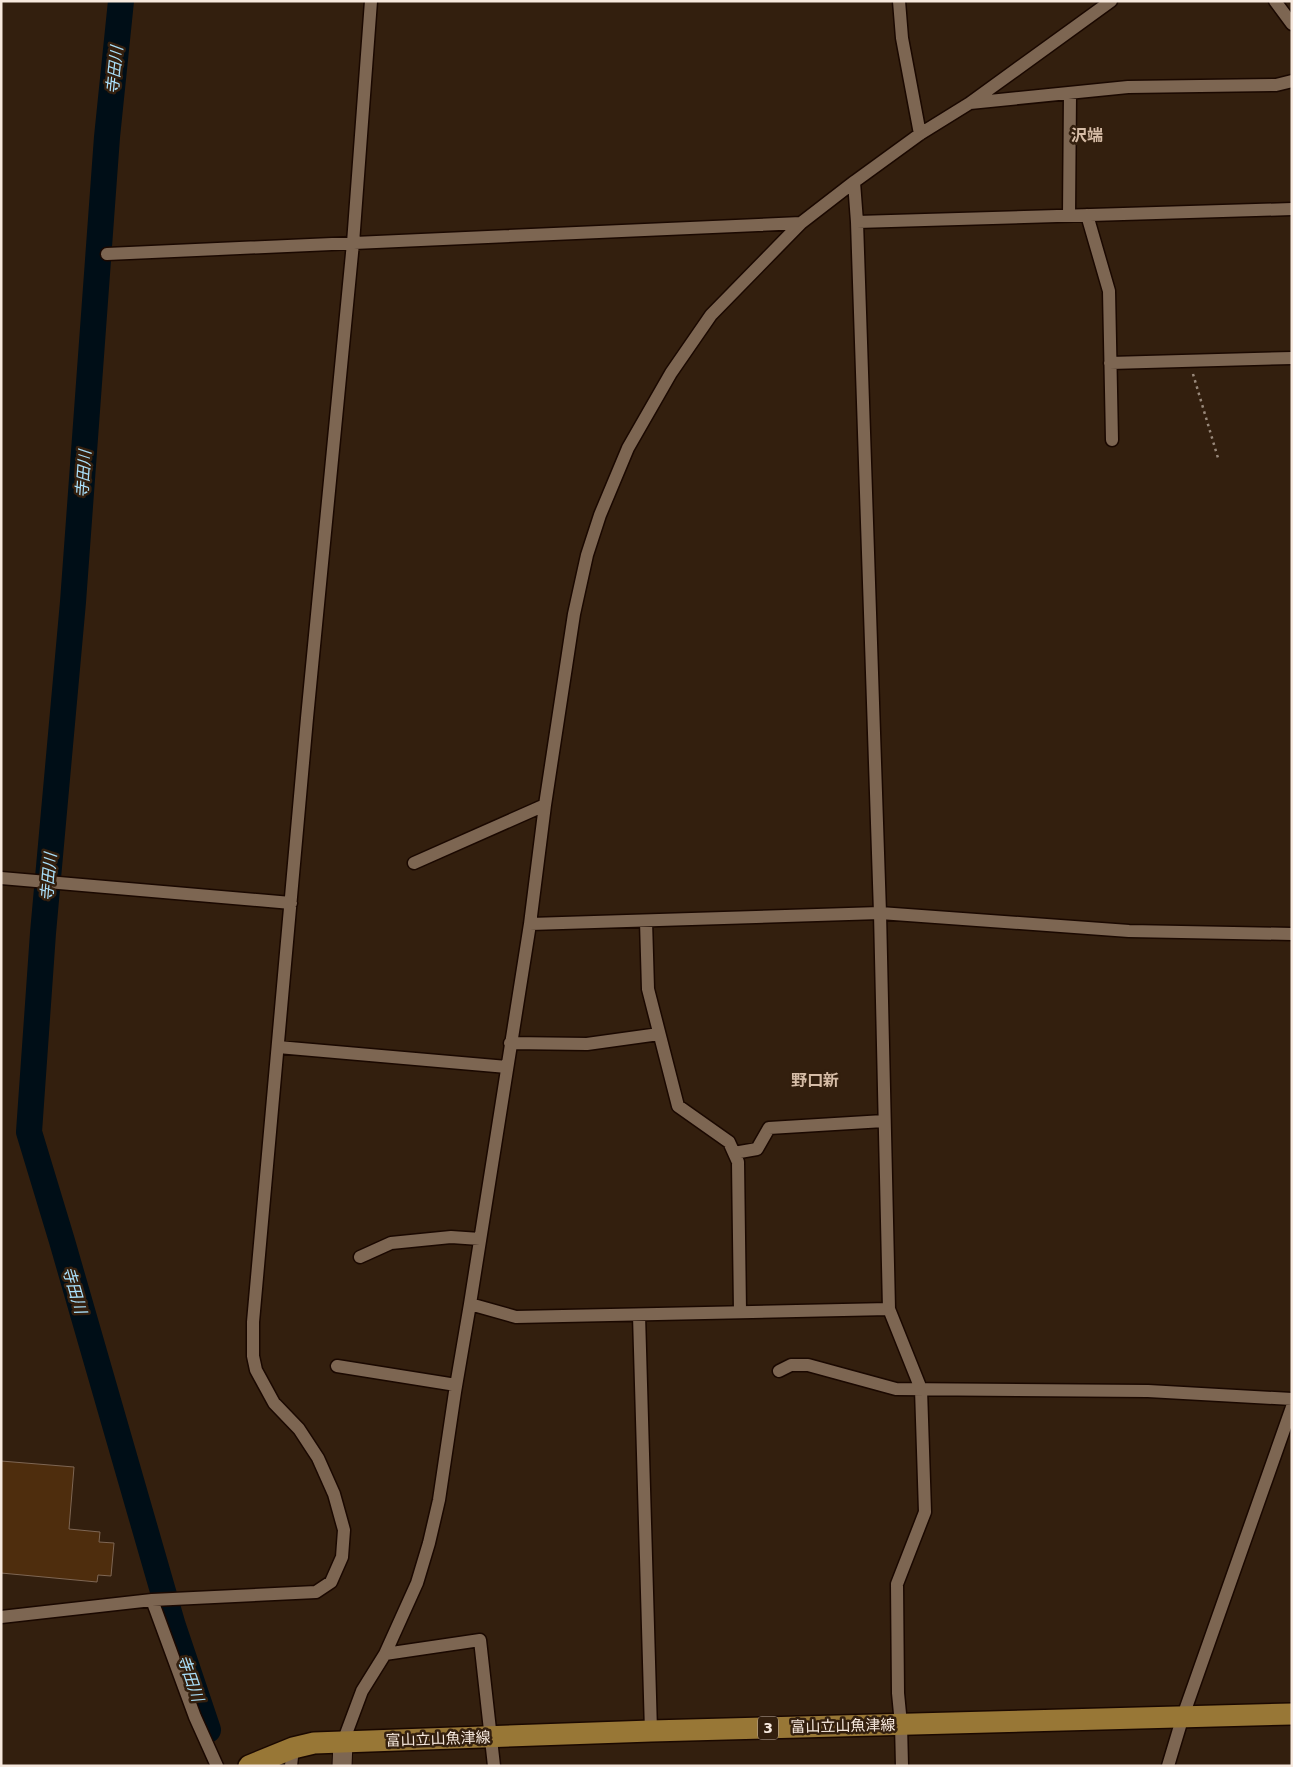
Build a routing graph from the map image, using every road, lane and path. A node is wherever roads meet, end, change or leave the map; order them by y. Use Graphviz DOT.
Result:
graph roads {
  1 [pos="370,1"];
  2 [pos="899,1"];
  3 [pos="1110,1"];
  4 [pos="1276,1"];
  5 [pos="1292,24"];
  6 [pos="1292,81"];
  7 [pos="1070,94"];
  8 [pos="970,103"];
  9 [pos="920,134"];
  10 [pos="854,182"];
  11 [pos="1292,209"];
  12 [pos="1087,215"];
  13 [pos="1069,216"];
  14 [pos="857,222"];
  15 [pos="800,223"];
  16 [pos="353,243"];
  17 [pos="107,254"];
  18 [pos="1292,358"];
  19 [pos="1189,361"];
  20 [pos="1110,363"];
  21 [pos="1112,440"];
  22 [pos="1218,458"];
  23 [pos="545,805"];
  24 [pos="414,863"];
  25 [pos="1,878"];
  26 [pos="291,903"];
  27 [pos="880,913"];
  28 [pos="646,921"];
  29 [pos="530,924"];
  30 [pos="1292,934"];
  31 [pos="659,1034"];
  32 [pos="510,1043"];
  33 [pos="278,1047"];
  34 [pos="506,1067"];
  35 [pos="884,1122"];
  36 [pos="734,1153"];
  37 [pos="480,1239"];
  38 [pos="360,1257"];
  39 [pos="470,1304"];
  40 [pos="889,1309"];
  41 [pos="740,1311"];
  42 [pos="639,1315"];
  43 [pos="337,1366"];
  44 [pos="779,1371"];
  45 [pos="456,1385"];
  46 [pos="921,1389"];
  47 [pos="1292,1399"];
  48 [pos="1292,1406"];
  49 [pos="153,1600"];
  50 [pos="1,1617"];
  51 [pos="385,1654"];
  52 [pos="1292,1714"];
  53 [pos="1183,1716"];
  54 [pos="901,1724"];
  55 [pos="650,1731"];
  56 [pos="490,1737"];
  57 [pos="343,1742"];
  58 [pos="292,1757"];
  59 [pos="217,1766"];
  60 [pos="249,1766"];
  61 [pos="342,1766"];
  62 [pos="494,1766"];
  63 [pos="902,1766"];
  64 [pos="1168,1766"];
  1 -- 16 [label="street"];
  2 -- 9 [label="street"];
  3 -- 8 [label="street"];
  4 -- 5 [label="street"];
  6 -- 7 [label="street"];
  7 -- 8 [label="street"];
  7 -- 13 [label="street"];
  8 -- 9 [label="street"];
  9 -- 10 [label="street"];
  10 -- 14 [label="street"];
  10 -- 15 [label="street"];
  11 -- 12 [label="street"];
  12 -- 13 [label="street"];
  12 -- 20 [label="street"];
  13 -- 14 [label="street"];
  14 -- 27 [label="street"];
  15 -- 16 [label="street"];
  15 -- 23 [label="street"];
  16 -- 17 [label="street"];
  16 -- 26 [label="street"];
  18 -- 19 [label="street"];
  19 -- 20 [label="street"];
  19 -- 22 [label="path"];
  20 -- 21 [label="street"];
  23 -- 24 [label="street"];
  23 -- 29 [label="street"];
  25 -- 26 [label="street"];
  26 -- 33 [label="street"];
  27 -- 28 [label="street"];
  27 -- 30 [label="street"];
  27 -- 35 [label="street"];
  28 -- 29 [label="street"];
  28 -- 31 [label="street"];
  29 -- 32 [label="street"];
  31 -- 32 [label="street"];
  31 -- 36 [label="street"];
  32 -- 34 [label="street"];
  33 -- 34 [label="street"];
  33 -- 49 [label="street"];
  34 -- 37 [label="street"];
  35 -- 36 [label="street"];
  35 -- 40 [label="street"];
  36 -- 41 [label="street"];
  37 -- 38 [label="street"];
  37 -- 39 [label="street"];
  39 -- 42 [label="street"];
  39 -- 45 [label="street"];
  40 -- 41 [label="street"];
  40 -- 46 [label="street"];
  41 -- 42 [label="street"];
  42 -- 55 [label="street"];
  43 -- 45 [label="street"];
  44 -- 46 [label="street"];
  45 -- 51 [label="street"];
  46 -- 47 [label="street"];
  46 -- 54 [label="street"];
  48 -- 53 [label="street"];
  49 -- 50 [label="street"];
  49 -- 59 [label="street"];
  51 -- 56 [label="street"];
  51 -- 57 [label="street"];
  52 -- 53 [label="main road, 富山立山魚津線 / 3"];
  53 -- 54 [label="main road, 富山立山魚津線 / 3"];
  53 -- 64 [label="street"];
  54 -- 55 [label="main road, 富山立山魚津線 / 3"];
  54 -- 63 [label="street"];
  55 -- 56 [label="main road, 富山立山魚津線 / 3"];
  56 -- 57 [label="main road, 富山立山魚津線 / 3"];
  56 -- 62 [label="street"];
  57 -- 58 [label="main road, 富山立山魚津線 / 3"];
  57 -- 61 [label="street"];
  58 -- 60 [label="main road, 富山立山魚津線 / 3"];
}
